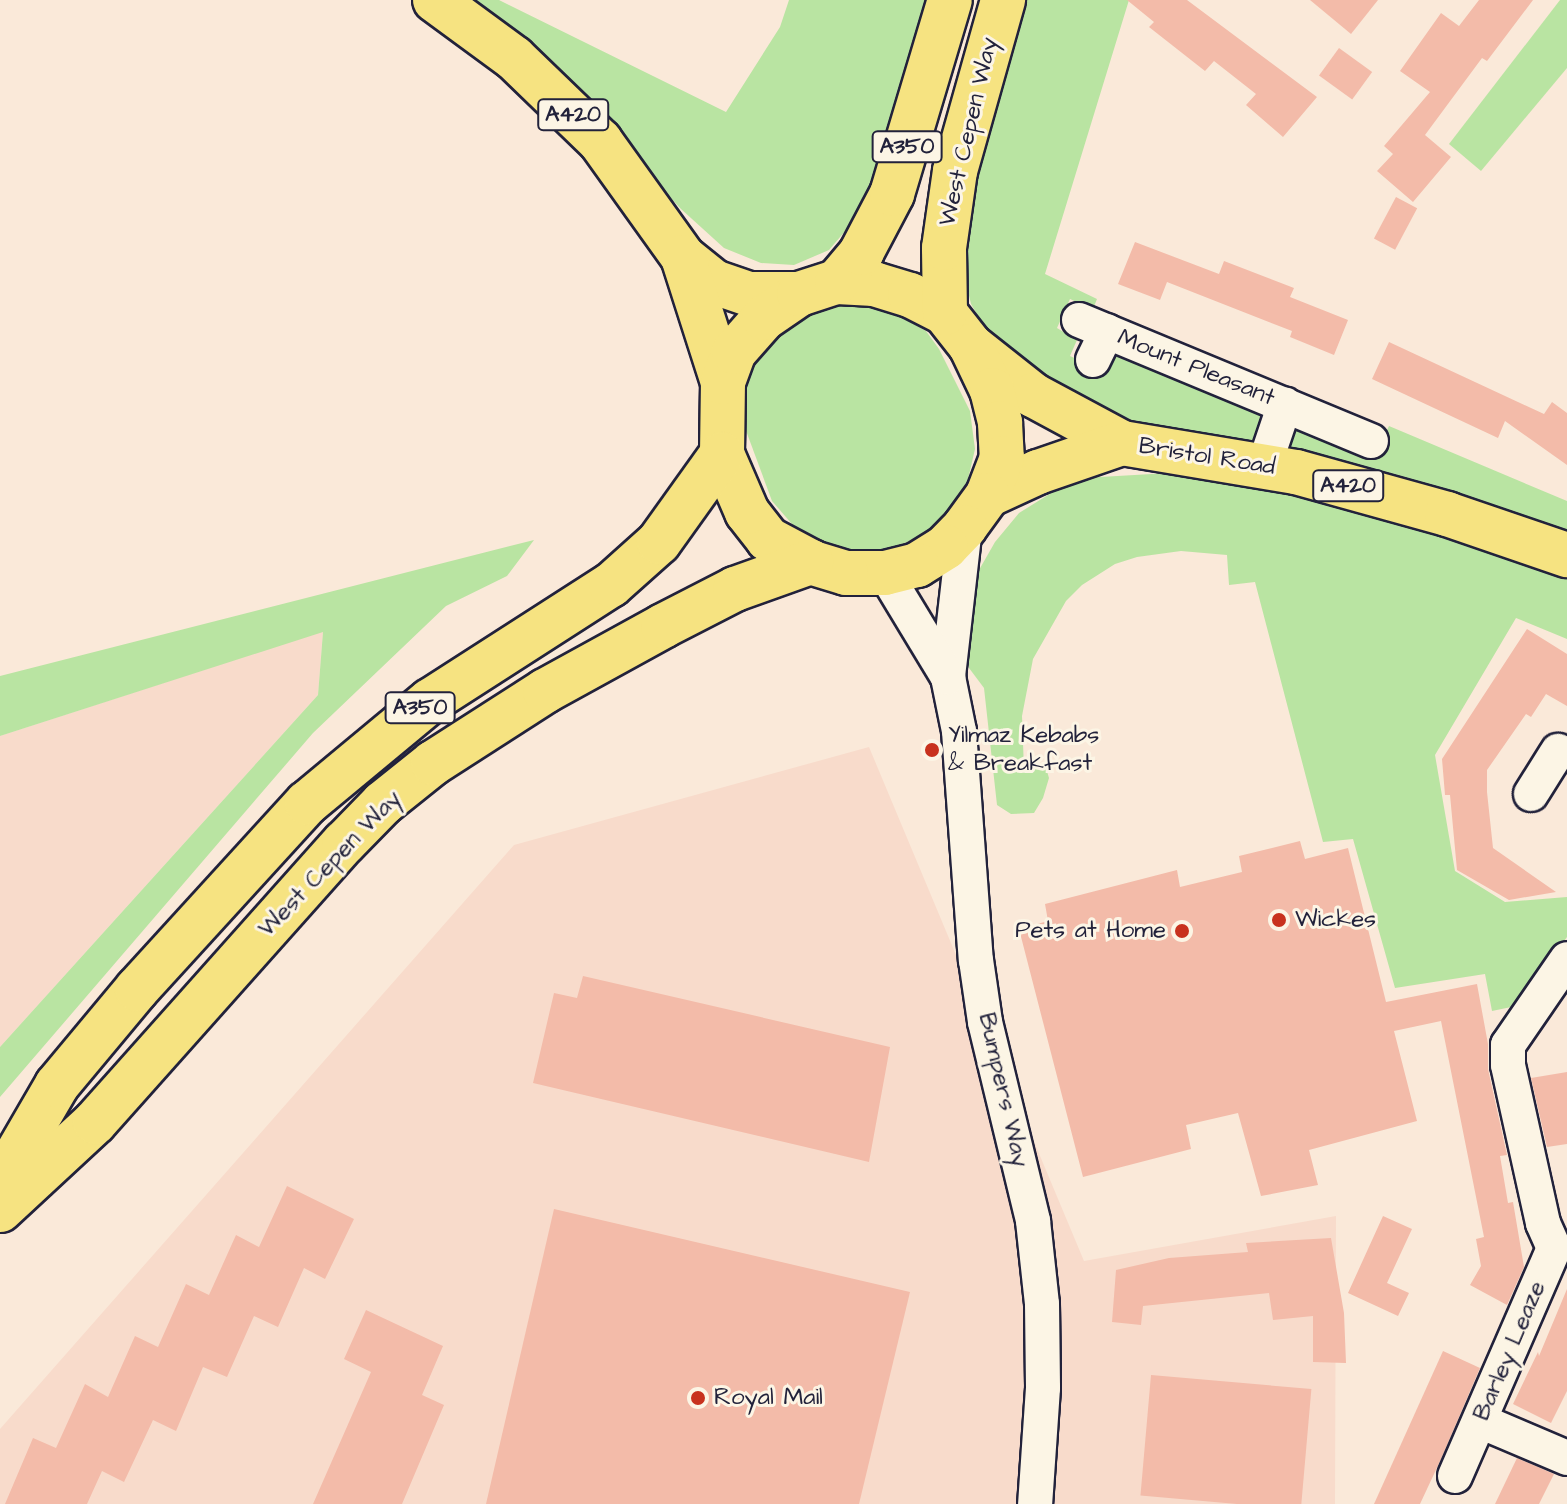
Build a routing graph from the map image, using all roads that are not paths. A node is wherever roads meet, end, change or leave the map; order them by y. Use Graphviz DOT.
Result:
graph roads {
  1 [pos="435,0"];
  2 [pos="950,0"];
  3 [pos="1003,0"];
  4 [pos="683,257"];
  5 [pos="818,288"];
  6 [pos="958,330"];
  7 [pos="1093,337"];
  8 [pos="723,382"];
  9 [pos="1285,404"];
  10 [pos="1371,441"];
  11 [pos="1122,443"];
  12 [pos="722,454"];
  13 [pos="1264,466"];
  14 [pos="977,511"];
  15 [pos="1567,555"];
  16 [pos="811,562"];
  17 [pos="885,573"];
  18 [pos="948,677"];
  19 [pos="1553,748"];
  20 [pos="1531,794"];
  21 [pos="1567,959"];
  22 [pos="0,1183"];
  23 [pos="0,1210"];
  24 [pos="1561,1250"];
  25 [pos="1480,1421"];
  26 [pos="1567,1458"];
  27 [pos="1455,1476"];
  28 [pos="1035,1504"];
  1 -- 4 [label="main road, A420"];
  2 -- 5 [label="main road, West Cepen Way / A350"];
  3 -- 6 [label="main road, West Cepen Way / A350"];
  4 -- 5 [label="main road, A420"];
  4 -- 8 [label="main road, A420"];
  5 -- 6 [label="main road"];
  5 -- 8 [label="main road, A350"];
  6 -- 11 [label="main road, Bristol Road / A420"];
  6 -- 14 [label="main road, A350"];
  7 -- 9 [label="street, Mount Pleasant"];
  8 -- 12 [label="main road, A350"];
  9 -- 10 [label="street, Mount Pleasant"];
  9 -- 13 [label="street, Mount Pleasant"];
  11 -- 13 [label="main road, Bristol Road / A420"];
  11 -- 14 [label="main road, Bristol Road / A420"];
  12 -- 16 [label="main road, A350"];
  12 -- 22 [label="main road, A350"];
  13 -- 15 [label="main road, Bristol Road / A420"];
  14 -- 17 [label="main road, A350"];
  14 -- 18 [label="street, Bumpers Way"];
  16 -- 17 [label="main road, A350"];
  16 -- 23 [label="main road, West Cepen Way / A350"];
  17 -- 18 [label="street, Bumpers Way"];
  18 -- 28 [label="street, Bumpers Way"];
  19 -- 20 [label="street"];
  21 -- 24 [label="street, Barley Leaze"];
  24 -- 25 [label="street, Barley Leaze"];
  25 -- 26 [label="street"];
  25 -- 27 [label="street, Barley Leaze"];
}
